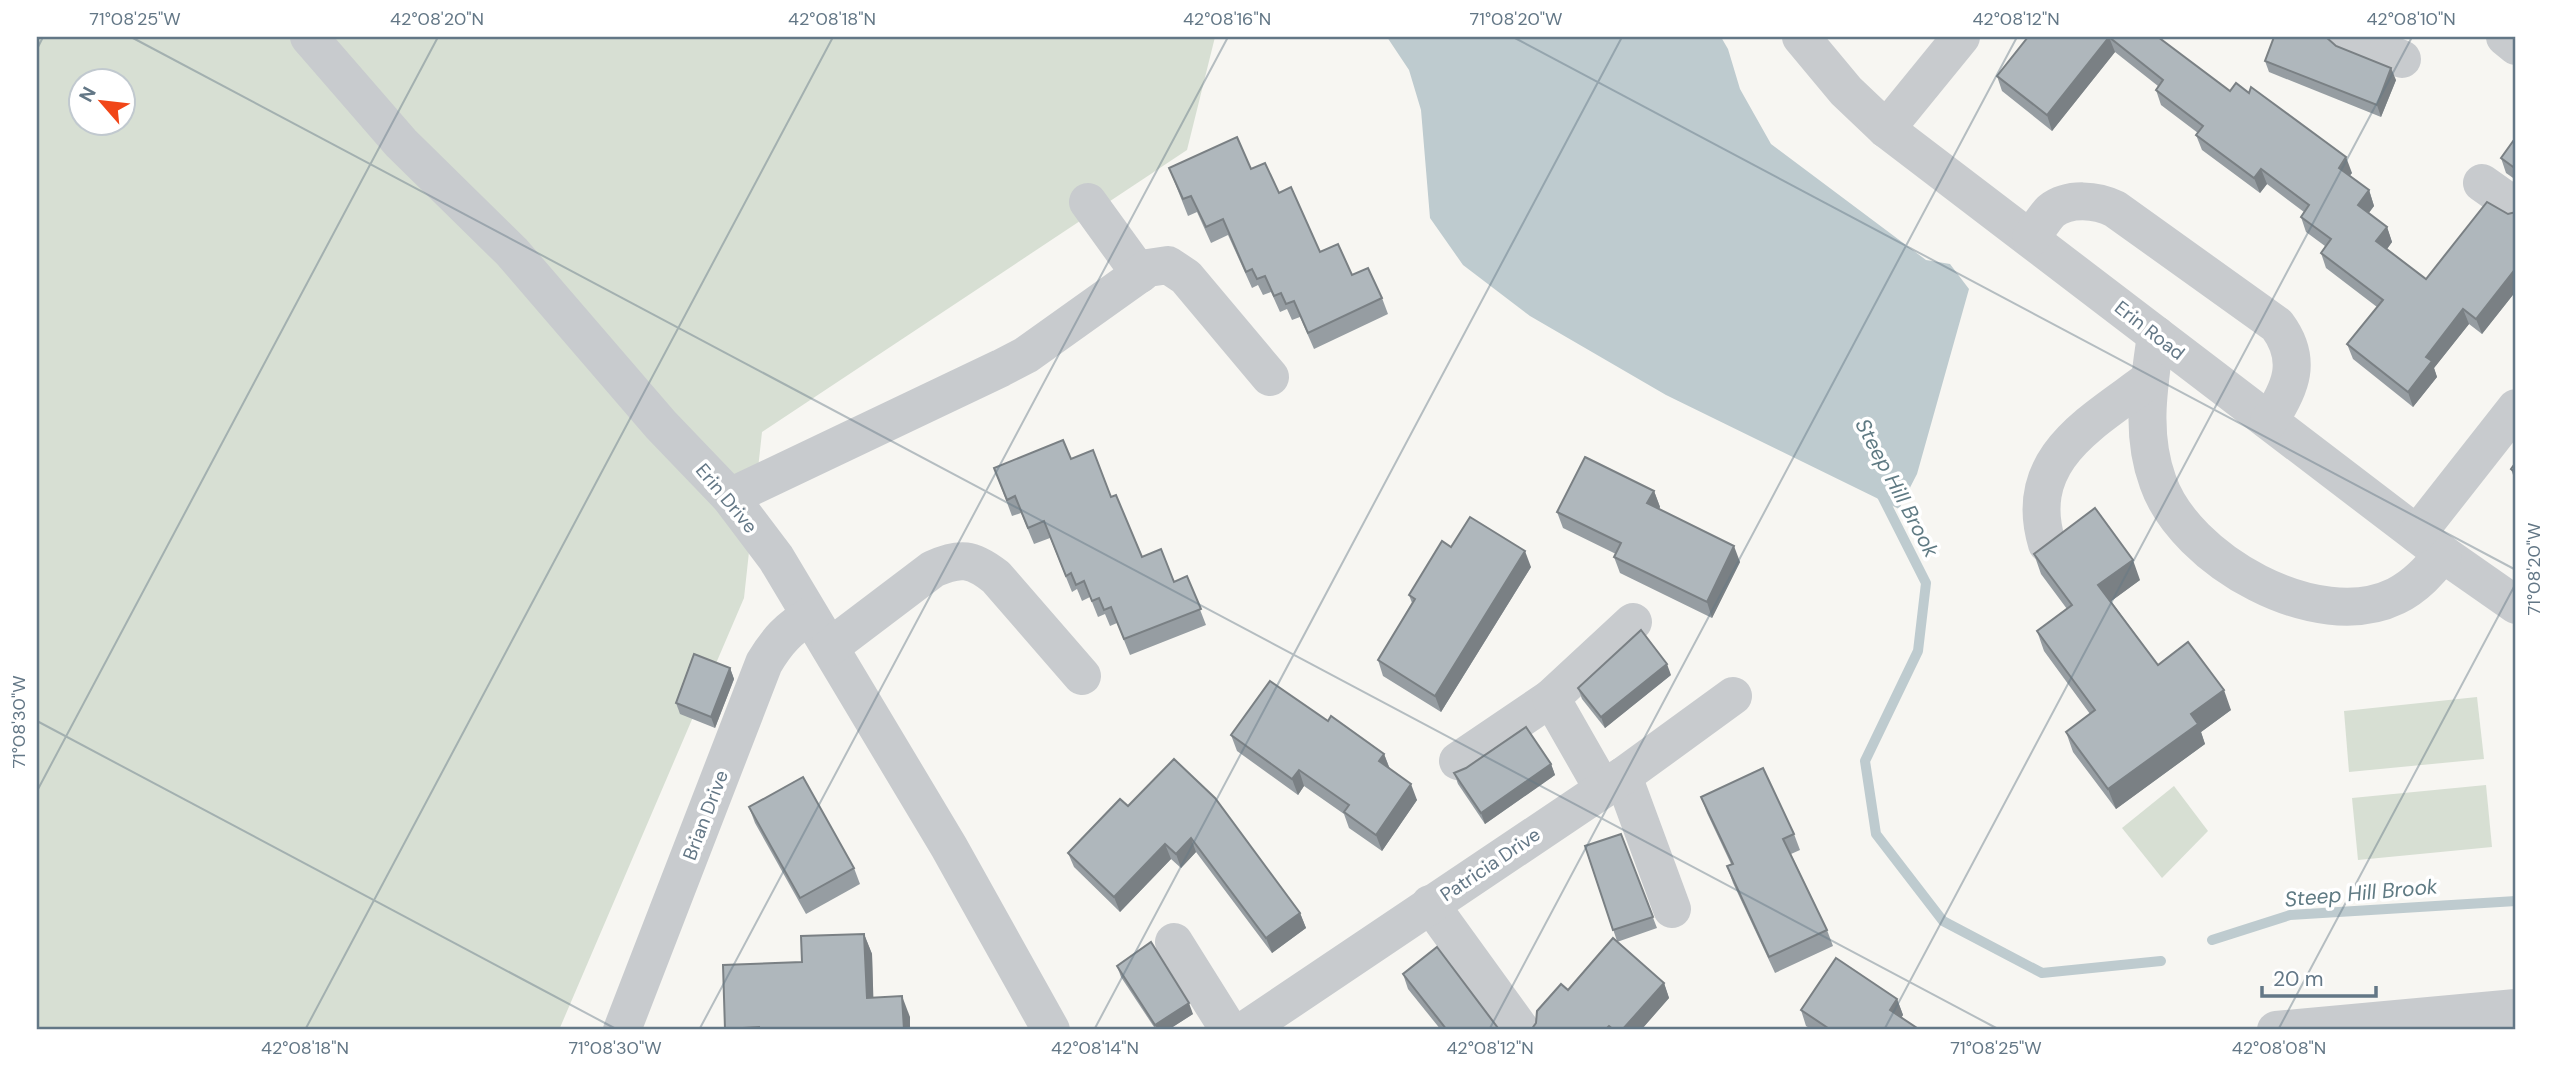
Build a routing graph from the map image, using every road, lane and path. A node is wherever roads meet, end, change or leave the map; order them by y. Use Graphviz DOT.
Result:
graph roads {
  1 [pos="309,37"];
  2 [pos="1801,37"];
  3 [pos="1961,37"];
  4 [pos="2348,37"];
  5 [pos="2505,37"];
  6 [pos="2516,46"];
  7 [pos="2402,59"];
  8 [pos="1886,129"];
  9 [pos="2482,183"];
  10 [pos="1088,202"];
  11 [pos="2516,207"];
  12 [pos="2031,238"];
  13 [pos="1140,274"];
  14 [pos="2156,335"];
  15 [pos="1270,377"];
  16 [pos="2150,379"];
  17 [pos="2516,408"];
  18 [pos="2269,421"];
  19 [pos="730,497"];
  20 [pos="2047,544"];
  21 [pos="2430,544"];
  22 [pos="2516,606"];
  23 [pos="1633,622"];
  24 [pos="820,631"];
  25 [pos="1082,676"];
  26 [pos="1733,696"];
  27 [pos="1551,698"];
  28 [pos="1458,761"];
  29 [pos="1613,782"];
  30 [pos="1430,904"];
  31 [pos="1672,909"];
  32 [pos="1174,942"];
  33 [pos="2516,1008"];
  34 [pos="2337,1027"];
  35 [pos="622,1030"];
  36 [pos="1051,1030"];
  37 [pos="1229,1030"];
  38 [pos="1245,1030"];
  39 [pos="1521,1030"];
  40 [pos="2276,1030"];
  1 -- 19 [label="street, Erin Drive"];
  2 -- 8 [label="street, Erin Road"];
  3 -- 8 [label="street"];
  4 -- 7 [label="street"];
  5 -- 6 [label="street"];
  8 -- 12 [label="street, Erin Road"];
  9 -- 11 [label="street"];
  10 -- 13 [label="street"];
  12 -- 14 [label="street, Erin Road"];
  12 -- 18 [label="street"];
  13 -- 15 [label="street"];
  13 -- 19 [label="street"];
  14 -- 16 [label="street"];
  14 -- 18 [label="street, Erin Road"];
  16 -- 20 [label="street"];
  16 -- 21 [label="street"];
  17 -- 21 [label="street"];
  18 -- 21 [label="street, Erin Road"];
  19 -- 24 [label="street, Erin Drive"];
  21 -- 22 [label="street, Erin Road"];
  23 -- 27 [label="street"];
  24 -- 25 [label="street, Brian Drive"];
  24 -- 35 [label="street, Brian Drive"];
  24 -- 36 [label="street, Erin Drive"];
  26 -- 29 [label="street, Patricia Drive"];
  27 -- 28 [label="street"];
  27 -- 29 [label="street"];
  29 -- 30 [label="street, Patricia Drive"];
  29 -- 31 [label="street"];
  30 -- 38 [label="street, Patricia Drive"];
  30 -- 39 [label="street"];
  32 -- 37 [label="street"];
  33 -- 34 [label="street"];
  34 -- 40 [label="street"];
}
